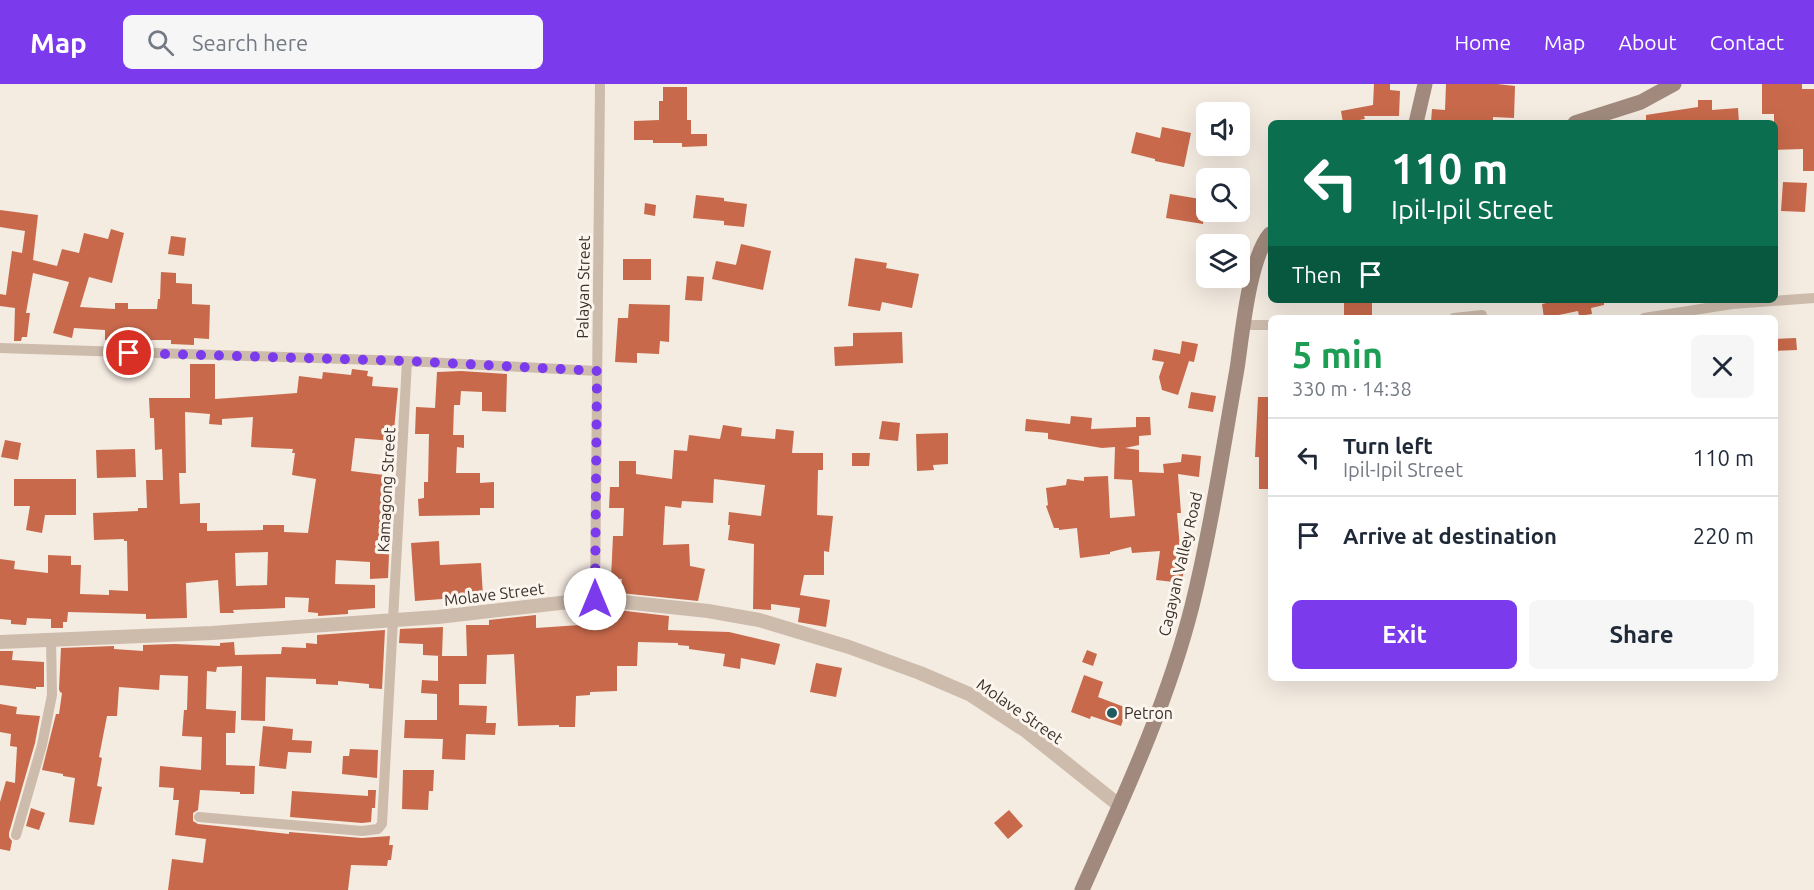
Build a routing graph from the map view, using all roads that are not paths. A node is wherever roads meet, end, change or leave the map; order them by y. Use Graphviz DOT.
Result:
graph roads {
  1 [pos="600,84"];
  2 [pos="1425,84"];
  3 [pos="1674,84"];
  4 [pos="1417,120"];
  5 [pos="1594,120"];
  6 [pos="1268,238"];
  7 [pos="1814,298"];
  8 [pos="1778,301"];
  9 [pos="1746,303"];
  10 [pos="1663,315"];
  11 [pos="1244,325"];
  12 [pos="1268,325"];
  13 [pos="0,348"];
  14 [pos="407,361"];
  15 [pos="597,371"];
  16 [pos="595,599"];
  17 [pos="394,620"];
  18 [pos="51,639"];
  19 [pos="0,642"];
  20 [pos="1120,806"];
  21 [pos="199,818"];
  22 [pos="16,835"];
  23 [pos="1082,890"];
  1 -- 15 [label="street, Palayan Street"];
  2 -- 4 [label="main road"];
  3 -- 5 [label="main road"];
  6 -- 11 [label="main road, Cagayan Valley Road"];
  7 -- 8 [label="street"];
  9 -- 10 [label="street"];
  11 -- 12 [label="street"];
  11 -- 20 [label="main road, Cagayan Valley Road"];
  13 -- 14 [label="street"];
  14 -- 15 [label="street"];
  14 -- 17 [label="street, Kamagong Street"];
  15 -- 16 [label="street, Palayan Street"];
  16 -- 17 [label="street, Molave Street"];
  16 -- 20 [label="street, Molave Street"];
  17 -- 18 [label="street, Molave Street"];
  17 -- 21 [label="street, Kamagong Street"];
  18 -- 19 [label="street, Molave Street"];
  18 -- 22 [label="street"];
  20 -- 23 [label="main road, Cagayan Valley Road"];
}
